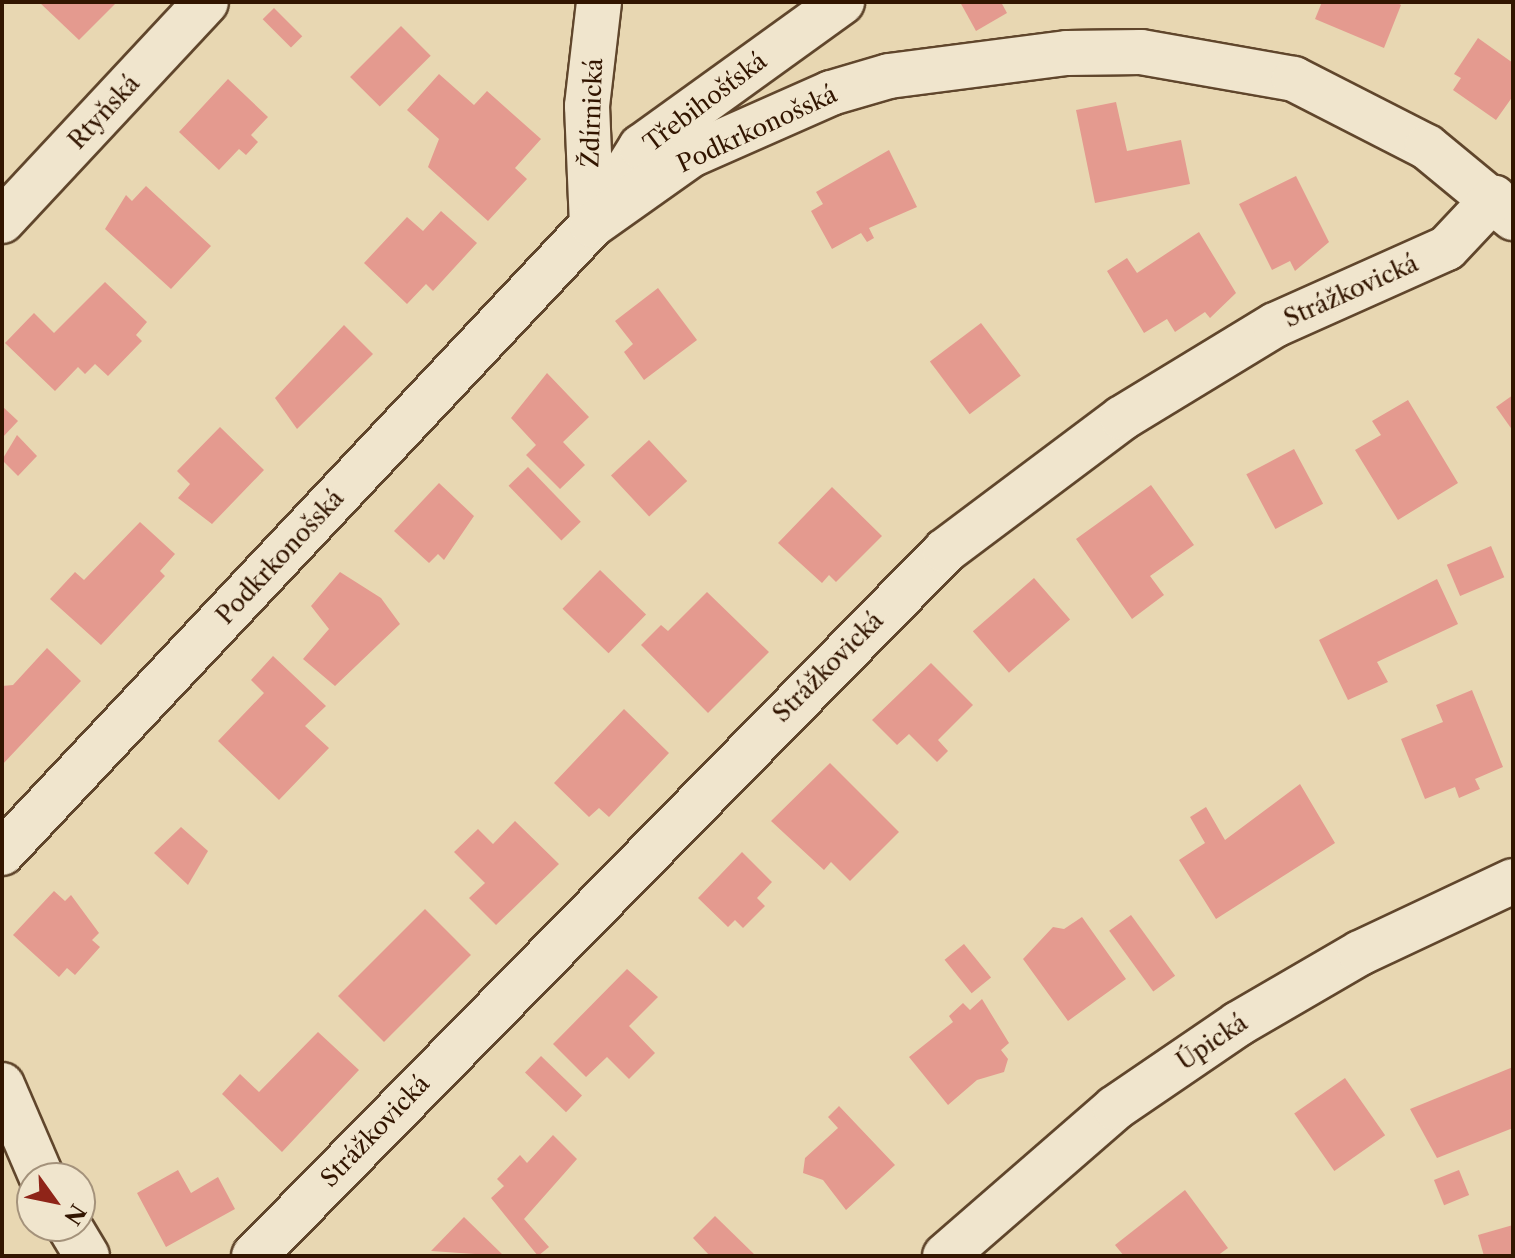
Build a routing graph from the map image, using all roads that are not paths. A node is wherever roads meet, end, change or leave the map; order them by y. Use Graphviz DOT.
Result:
graph roads {
  1 [pos="206,2"];
  2 [pos="599,2"];
  3 [pos="842,2"];
  4 [pos="1503,208"];
  5 [pos="2,221"];
  6 [pos="592,225"];
  7 [pos="2,853"];
  8 [pos="1513,881"];
  9 [pos="2,1085"];
  10 [pos="35,1162"];
  11 [pos="254,1256"];
  12 [pos="945,1256"];
  1 -- 5 [label="street, Rtyňská"];
  2 -- 6 [label="street, Ždírnická"];
  3 -- 6 [label="street, Třebihošťská"];
  4 -- 6 [label="street, Podkrkonošská"];
  4 -- 11 [label="street, Strážkovická"];
  6 -- 7 [label="street, Podkrkonošská"];
  8 -- 12 [label="street, Úpická"];
  9 -- 10 [label="street"];
}
